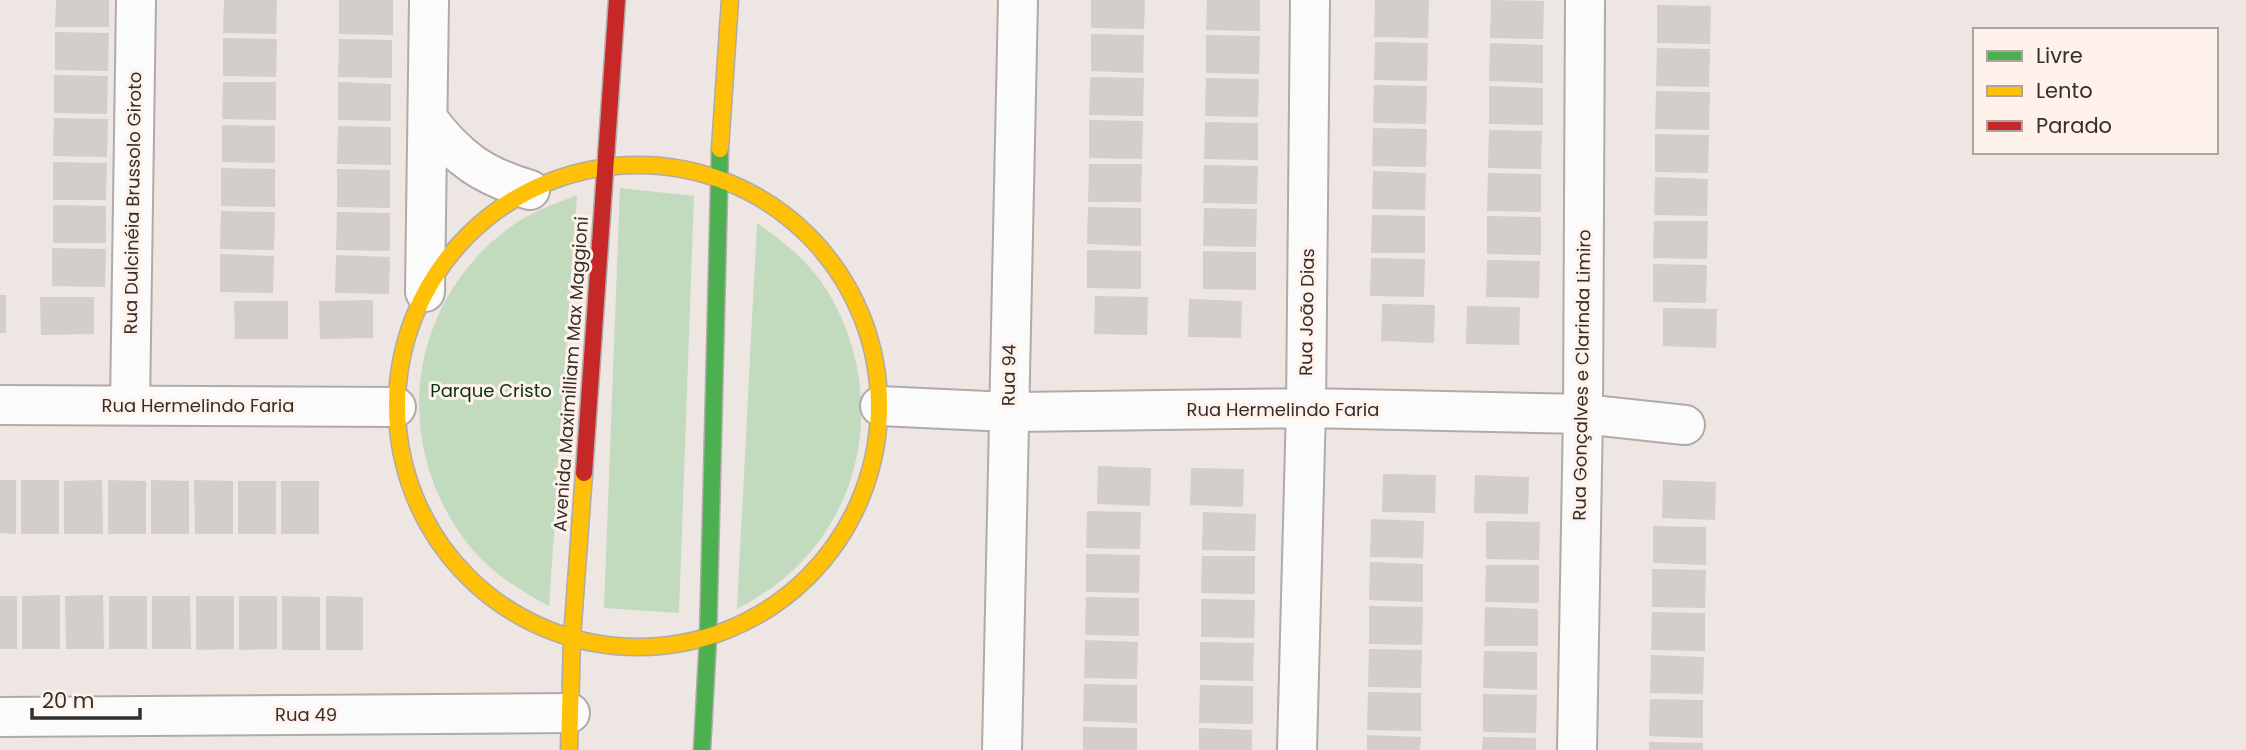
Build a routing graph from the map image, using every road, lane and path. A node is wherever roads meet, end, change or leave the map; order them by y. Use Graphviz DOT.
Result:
graph roads {
  1 [pos="136,0"];
  2 [pos="429,0"];
  3 [pos="617,0"];
  4 [pos="730,0"];
  5 [pos="1018,0"];
  6 [pos="1310,0"];
  7 [pos="1585,0"];
  8 [pos="428,119"];
  9 [pos="605,167"];
  10 [pos="718,178"];
  11 [pos="530,190"];
  12 [pos="425,292"];
  13 [pos="0,405"];
  14 [pos="130,405"];
  15 [pos="880,406"];
  16 [pos="396,407"];
  17 [pos="1306,408"];
  18 [pos="1008,412"];
  19 [pos="1583,414"];
  20 [pos="1685,425"];
  21 [pos="572,638"];
  22 [pos="708,638"];
  23 [pos="0,718"];
  24 [pos="570,732"];
  25 [pos="702,750"];
  26 [pos="1002,750"];
  27 [pos="1297,750"];
  28 [pos="1577,750"];
  1 -- 14 [label="street, Rua Dulcinéia Brussolo Giroto"];
  2 -- 8 [label="street"];
  3 -- 9 [label="street, Avenida Maximilliam Max Maggioni"];
  4 -- 10 [label="street"];
  5 -- 18 [label="street, Rua 94"];
  6 -- 17 [label="street, Rua João Dias"];
  7 -- 19 [label="street, Rua Gonçalves e Clarinda Limiro"];
  8 -- 11 [label="street"];
  8 -- 12 [label="street"];
  9 -- 10 [label="street"];
  9 -- 11 [label="street"];
  9 -- 21 [label="street, Avenida Maximilliam Max Maggioni"];
  10 -- 15 [label="street"];
  10 -- 22 [label="street"];
  11 -- 12 [label="street"];
  12 -- 16 [label="street"];
  13 -- 14 [label="street, Rua Hermelindo Faria"];
  14 -- 16 [label="street, Rua Hermelindo Faria"];
  15 -- 18 [label="street, Rua Hermelindo Faria"];
  15 -- 22 [label="street"];
  16 -- 21 [label="street"];
  17 -- 18 [label="street, Rua Hermelindo Faria"];
  17 -- 19 [label="street, Rua Hermelindo Faria"];
  17 -- 27 [label="street, Rua João Dias"];
  18 -- 26 [label="street, Rua 94"];
  19 -- 20 [label="street, Rua Hermelindo Faria"];
  19 -- 28 [label="street, Rua Gonçalves e Clarinda Limiro"];
  21 -- 22 [label="street"];
  21 -- 24 [label="street, Avenida Maximilliam Max Maggioni"];
  22 -- 25 [label="street"];
  23 -- 24 [label="street, Rua 49"];
}
